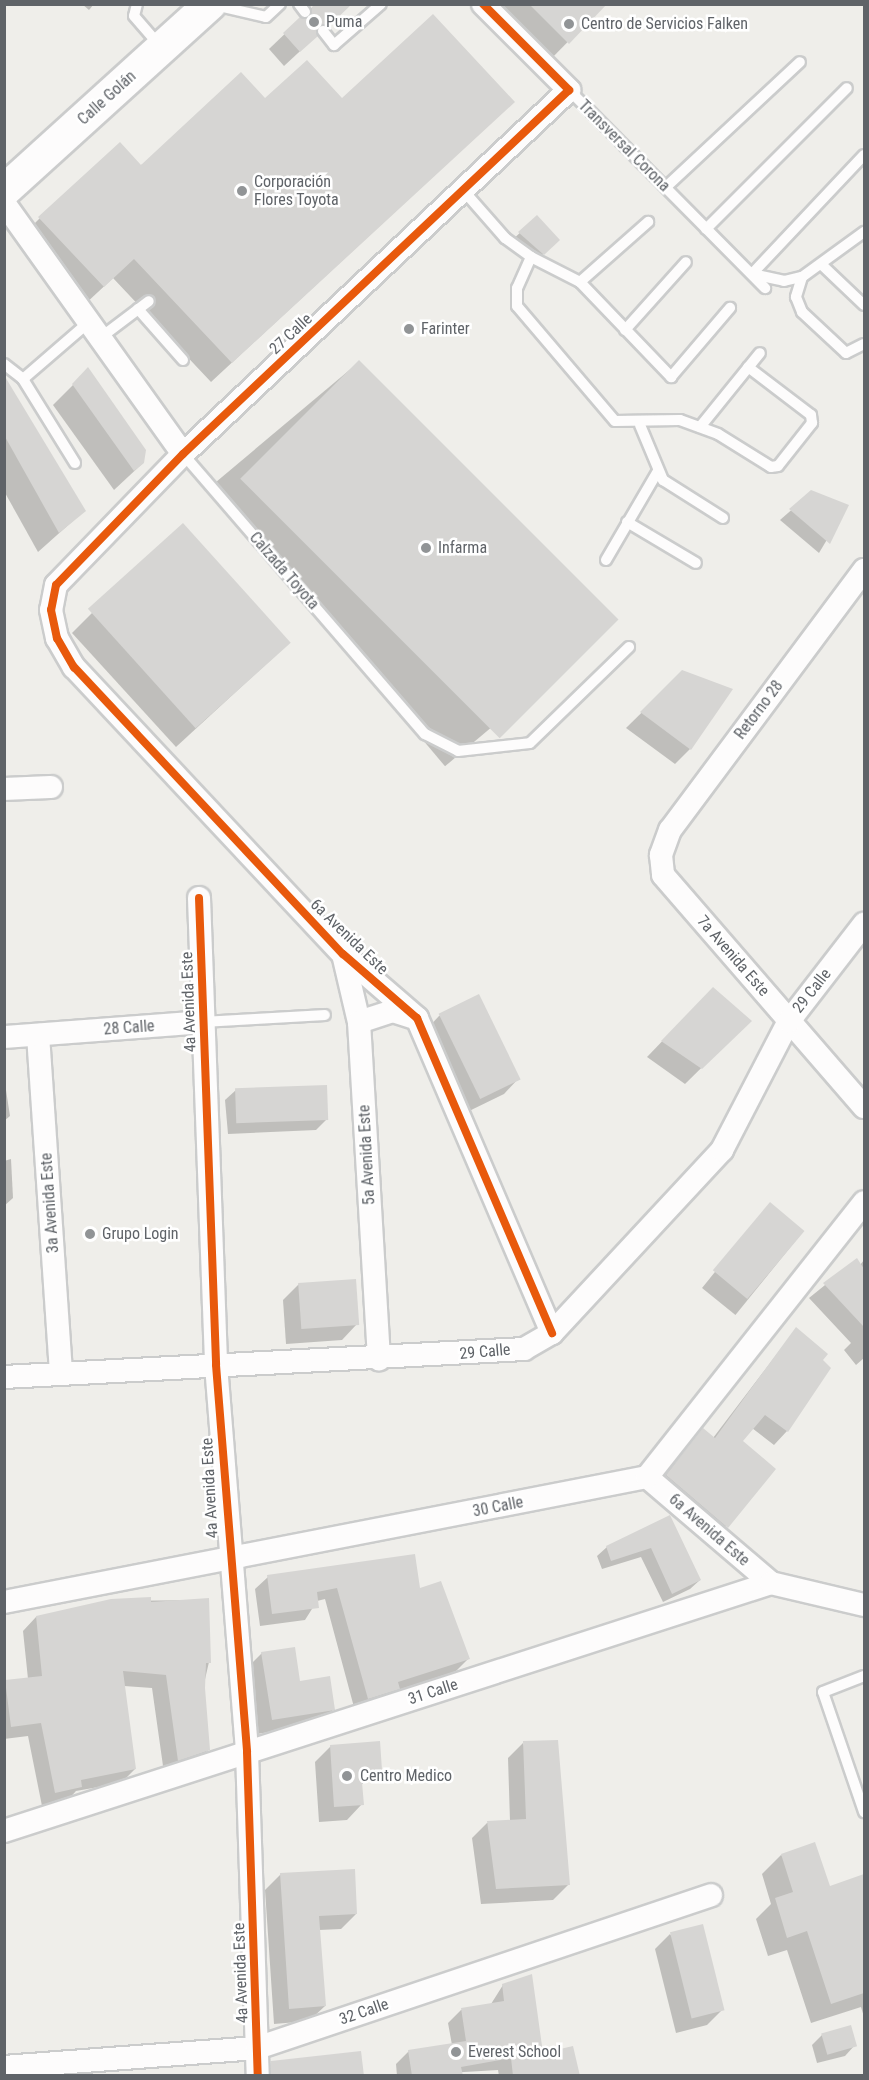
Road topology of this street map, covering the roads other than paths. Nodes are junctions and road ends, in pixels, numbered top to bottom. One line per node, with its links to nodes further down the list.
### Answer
1 (137, 4): 7 (lane)
2 (280, 4): 5 (lane)
3 (381, 4): 6 (lane)
4 (483, 4): 10 (street, Transversal Corona)
5 (210, 5): 7 (main road, Calle Golán)
6 (323, 31)
7 (162, 48): 14 (main road, Calle Golán)
8 (800, 62): 12 (lane)
9 (847, 88): 17 (lane)
10 (569, 90): 12 (lane, Transversal Corona); 13 (street, 27 Calle)
11 (864, 155): 22 (lane)
12 (666, 188): 17 (lane, Transversal Corona)
13 (463, 190): 19 (lane); 40 (street, 27 Calle)
14 (4, 191)
15 (4, 203): 30 (street, Calzada Toyota)
16 (648, 222): 24 (lane)
17 (706, 229): 22 (lane, Transversal Corona)
18 (864, 234): 21 (lane)
19 (531, 257): 24 (lane); 38 (lane)
20 (686, 261): 31 (lane)
21 (822, 265): 23 (lane); 27 (lane)
22 (752, 274): 23 (lane); 25 (lane, Transversal Corona)
23 (801, 277): 32 (lane)
24 (580, 282): 31 (lane)
25 (765, 288)
26 (149, 301): 29 (lane)
27 (864, 305)
28 (730, 308): 31 (lane)
29 (138, 309): 30 (lane); 34 (lane)
30 (94, 330): 37 (lane); 40 (street, Calzada Toyota)
31 (625, 330)
32 (864, 344)
33 (760, 353): 36 (lane)
34 (183, 360)
35 (4, 364): 37 (lane)
36 (748, 368): 39 (lane); 39 (lane)
37 (23, 379): 41 (lane)
38 (640, 425): 39 (lane); 42 (lane)
39 (700, 427)
40 (183, 454): 48 (street, 27 Calle); 49 (lane, Calzada Toyota)
41 (75, 463)
42 (658, 471): 43 (lane); 44 (lane)
43 (723, 518)
44 (627, 522): 45 (lane); 46 (lane)
45 (606, 561)
46 (696, 563)
47 (864, 570): 52 (street, Retorno 28)
48 (51, 610): 55 (street, 6a Avenida Este)
49 (629, 647)
50 (51, 787): 51 (street)
51 (4, 789)
52 (662, 855): 58 (street, 7a Avenida Este)
53 (199, 898): 59 (street, 4a Avenida Este)
54 (864, 924): 58 (street, 29 Calle)
55 (343, 954): 57 (street, 6a Avenida Este); 60 (street, 5a Avenida Este)
56 (325, 1015): 59 (lane, 28 Calle)
57 (417, 1018): 60 (street); 65 (street, 6a Avenida Este)
58 (789, 1021): 63 (street, 7a Avenida Este); 65 (street, 29 Calle)
59 (203, 1022): 61 (street, 28 Calle); 67 (street, 4a Avenida Este)
60 (359, 1022): 66 (street, 5a Avenida Este)
61 (39, 1035): 62 (street, 28 Calle); 68 (street, 3a Avenida Este)
62 (4, 1037)
63 (864, 1107)
64 (864, 1202): 70 (street)
65 (552, 1333): 66 (street, 29 Calle)
66 (379, 1359): 67 (street, 29 Calle)
67 (216, 1365): 68 (street, 29 Calle); 71 (street, 4a Avenida Este)
68 (61, 1372): 69 (street, 29 Calle)
69 (4, 1377)
70 (647, 1478): 71 (street, 30 Calle); 72 (street, 6a Avenida Este)
71 (228, 1561): 73 (street, 30 Calle); 76 (street, 4a Avenida Este)
72 (771, 1583): 74 (street); 76 (street, 31 Calle)
73 (4, 1602)
74 (864, 1605)
75 (864, 1676): 77 (lane)
76 (247, 1752): 78 (street, 31 Calle); 80 (street, 4a Avenida Este)
77 (864, 1812)
78 (4, 1831)
79 (711, 1895): 80 (street, 32 Calle)
80 (257, 2048): 81 (street, 32 Calle); 82 (street, 4a Avenida Este)
81 (4, 2067)
82 (258, 2076)

